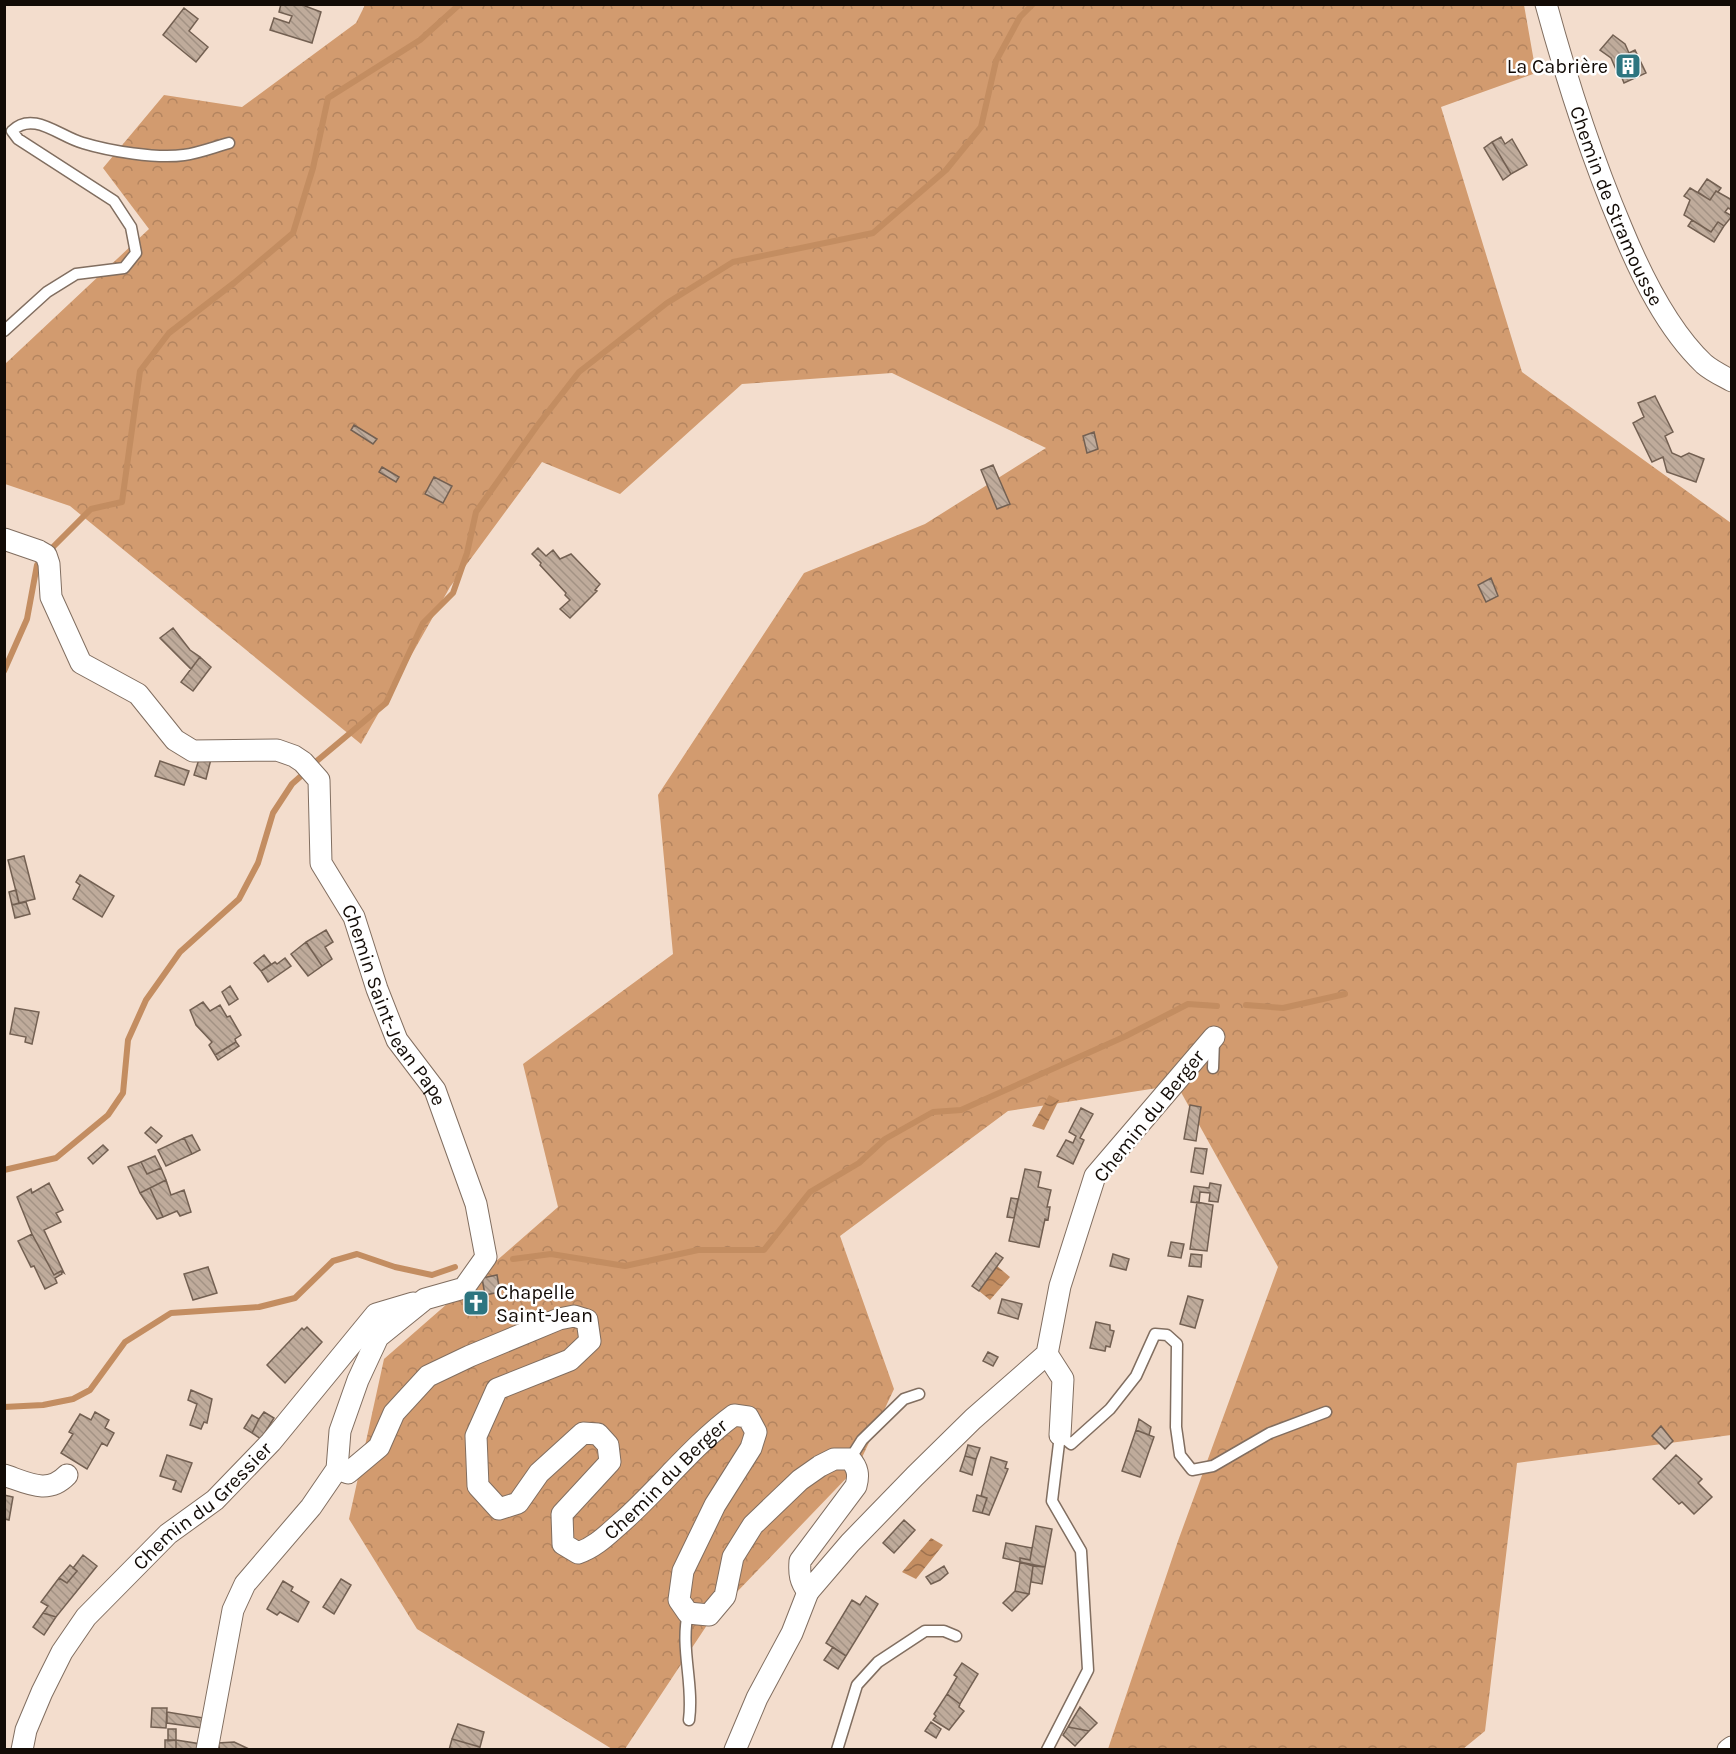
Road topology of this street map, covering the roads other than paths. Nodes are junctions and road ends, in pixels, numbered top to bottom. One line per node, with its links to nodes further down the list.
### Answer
1 (1546, 4): 4 (street, Chemin de Stramousse)
2 (229, 143): 3 (lane)
3 (4, 331)
4 (1731, 381)
5 (4, 539): 8 (street, Chemin Saint-Jean Pape)
6 (1214, 1036): 7 (lane); 9 (street, Chemin du Berger)
7 (1213, 1068)
8 (425, 1299): 14 (street, Chemin Saint-Jean Pape); 21 (street, Chemin du Gressier)
9 (1047, 1354): 12 (street); 17 (street)
10 (918, 1394): 13 (lane)
11 (1326, 1412): 12 (lane)
12 (1060, 1436): 25 (lane)
13 (850, 1459): 17 (street); 18 (street)
14 (336, 1469): 18 (street, Chemin du Berger); 22 (street, Chemin Saint-Jean Pape)
15 (4, 1475): 16 (street)
16 (67, 1475)
17 (808, 1592): 23 (street)
18 (688, 1613): 20 (lane)
19 (956, 1636): 24 (lane)
20 (689, 1720)
21 (20, 1746)
22 (207, 1749)
23 (735, 1749)
24 (837, 1749)
25 (1047, 1749)

